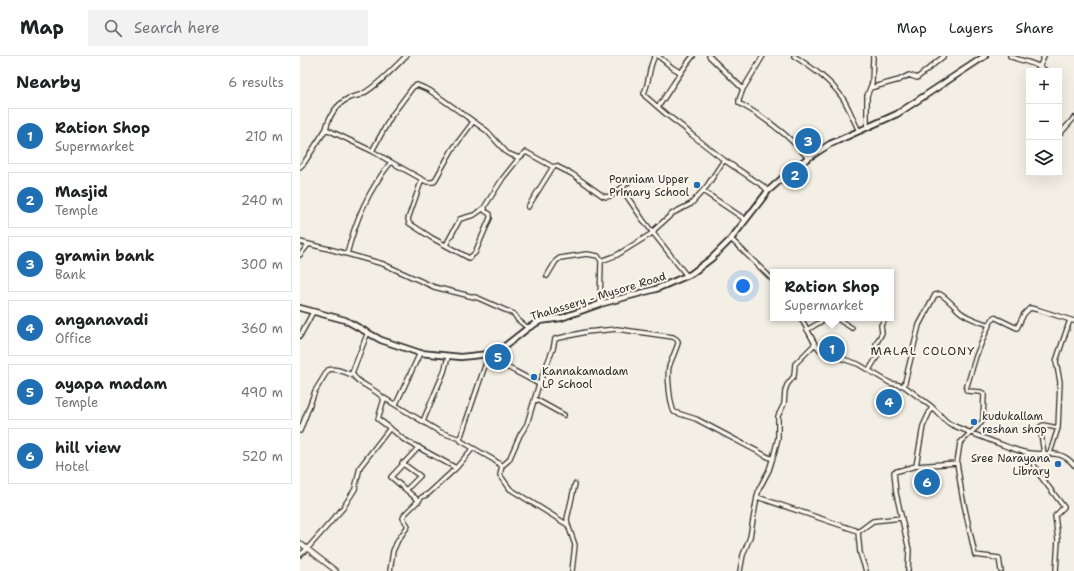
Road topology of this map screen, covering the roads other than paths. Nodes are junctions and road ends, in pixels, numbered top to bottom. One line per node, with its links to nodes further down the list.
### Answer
1 (406, 56): 22 (street)
2 (656, 56): 15 (street); 18 (street)
3 (693, 56): 15 (street)
4 (709, 56): 17 (street)
5 (763, 56): 17 (street)
6 (794, 56): 23 (street)
7 (873, 56): 16 (street)
8 (944, 56): 16 (street)
9 (986, 56): 12 (main road, Thalassery - Mysore Road)
10 (1010, 56): 13 (street)
11 (1044, 56): 13 (street)
12 (979, 58): 21 (main road, Thalassery - Mysore Road)
13 (1040, 66): 14 (street)
14 (1042, 68)
15 (680, 72): 18 (street)
16 (870, 88): 21 (street)
17 (743, 89): 27 (street)
18 (658, 107): 28 (street)
19 (1074, 118): 24 (street)
20 (473, 122): 25 (street); 26 (street); 32 (street)
21 (867, 128): 23 (main road, Thalassery - Mysore Road)
22 (326, 129): 25 (street); 30 (street)
23 (859, 131): 27 (main road, Thalassery - Mysore Road)
24 (1062, 132)
25 (372, 151): 29 (street)
26 (519, 158): 31 (street); 38 (street)
27 (808, 158): 36 (main road, Thalassery - Mysore Road)
28 (724, 160): 35 (street); 36 (street)
29 (391, 162): 32 (street); 45 (street)
30 (301, 165)
31 (553, 167): 34 (street); 37 (street)
32 (422, 179): 44 (street)
33 (632, 179): 34 (street)
34 (622, 189): 40 (street)
35 (703, 191): 39 (street); 40 (street)
36 (768, 191): 39 (main road, Thalassery - Mysore Road)
37 (528, 207)
38 (484, 208): 44 (street); 44 (street)
39 (746, 220): 41 (main road, Thalassery - Mysore Road)
40 (653, 231): 47 (street); 49 (street)
41 (731, 238): 49 (main road, Thalassery - Mysore Road); 50 (street)
42 (300, 242): 43 (street)
43 (308, 245): 45 (street); 46 (street)
44 (446, 245)
45 (347, 254): 60 (street)
46 (300, 255)
47 (601, 261): 48 (street); 51 (street)
48 (547, 276)
49 (687, 276): 51 (main road, Thalassery - Mysore Road)
50 (770, 277)
51 (600, 304): 60 (main road, Thalassery - Mysore Road)
52 (300, 308): 53 (main road, Thalassery - Mysore Road)
53 (313, 312): 63 (main road, Thalassery - Mysore Road); 64 (street)
54 (1072, 320): 59 (street); 80 (street)
55 (802, 321): 62 (street)
56 (822, 321): 62 (street)
57 (841, 321): 61 (street)
58 (884, 321): 69 (street)
59 (990, 325): 72 (street); 82 (street)
60 (528, 328): 67 (main road, Thalassery - Mysore Road)
61 (852, 328)
62 (807, 330): 65 (street)
63 (368, 332): 66 (main road, Thalassery - Mysore Road); 70 (street)
64 (300, 336)
65 (815, 344): 69 (street); 89 (street)
66 (420, 353): 68 (main road, Thalassery - Mysore Road); 75 (street)
67 (488, 356): 68 (main road, Thalassery - Mysore Road); 71 (street); 83 (street)
68 (448, 357): 78 (street)
69 (868, 370): 72 (street)
70 (353, 375): 73 (street); 81 (street)
71 (539, 384): 74 (street); 89 (street)
72 (904, 386): 76 (street)
73 (383, 397): 75 (street); 79 (street)
74 (535, 399): 77 (street); 93 (street)
75 (396, 404): 78 (street)
76 (932, 406): 82 (street); 94 (street)
77 (564, 415)
78 (423, 421): 83 (street)
79 (390, 428): 84 (street); 104 (street)
80 (1058, 428): 87 (street); 88 (street)
81 (300, 431)
82 (970, 433): 86 (street); 90 (street)
83 (460, 439): 85 (street)
84 (419, 447): 91 (street); 95 (street)
85 (473, 448): 93 (street); 95 (street)
86 (1027, 453): 88 (street); 113 (street)
87 (1050, 453): 88 (street); 92 (street)
88 (1044, 454)
89 (772, 459): 98 (street)
90 (957, 463): 94 (street); 112 (street)
91 (402, 464): 97 (street); 97 (street)
92 (1074, 465)
93 (502, 466): 101 (street)
94 (916, 466): 100 (street)
95 (456, 468): 99 (street)
96 (575, 484): 101 (street)
97 (406, 490): 99 (street)
98 (757, 498): 102 (street); 109 (street)
99 (419, 501): 107 (street)
100 (902, 518): 102 (street); 111 (street)
101 (568, 525): 108 (street)
102 (858, 532): 110 (street)
103 (300, 543): 104 (street)
104 (307, 549): 105 (street); 106 (street)
105 (300, 555)
106 (336, 571)
107 (390, 571)
108 (572, 571)
109 (740, 571)
110 (866, 571)
111 (908, 571)
112 (1001, 571)
113 (1056, 571)

